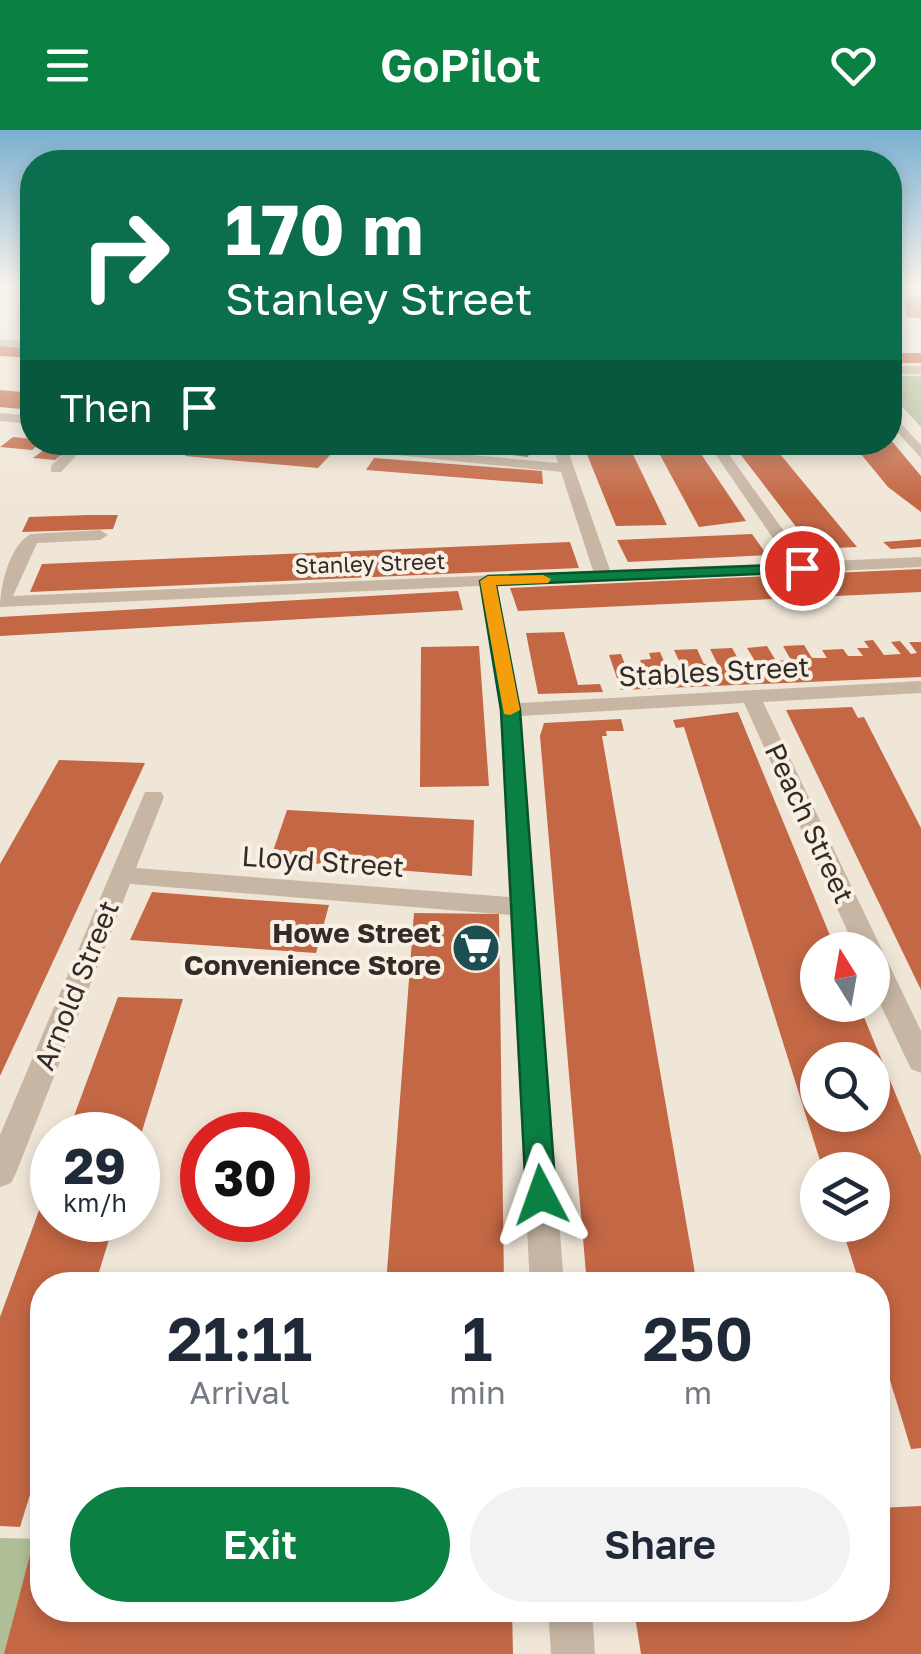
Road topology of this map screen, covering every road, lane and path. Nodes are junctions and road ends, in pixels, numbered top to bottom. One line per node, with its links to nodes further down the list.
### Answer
1 (902, 431): 2 (street)
2 (921, 454)
3 (70, 455): 8 (street)
4 (420, 455): 7 (street)
5 (562, 455): 7 (street)
6 (722, 455): 11 (street)
7 (565, 468): 12 (street)
8 (56, 469)
9 (100, 535): 14 (street)
10 (921, 562): 11 (street, Stanley Street)
11 (802, 568): 12 (street, Stanley Street)
12 (604, 578): 13 (street, Stanley Street)
13 (488, 581): 14 (street, Stanley Street); 17 (street)
14 (0, 602)
15 (921, 687): 16 (street, Stables Street)
16 (750, 697): 17 (street, Stables Street); 21 (street, Peach Street)
17 (510, 710): 20 (street)
18 (153, 798): 19 (street, Arnold Street)
19 (120, 876): 20 (street, Lloyd Street); 24 (street, Arnold Street)
20 (523, 906): 25 (street)
21 (861, 932)
22 (890, 995): 23 (street)
23 (921, 1060)
24 (0, 1173)
25 (546, 1272)
26 (571, 1622): 27 (street)
27 (573, 1654)

